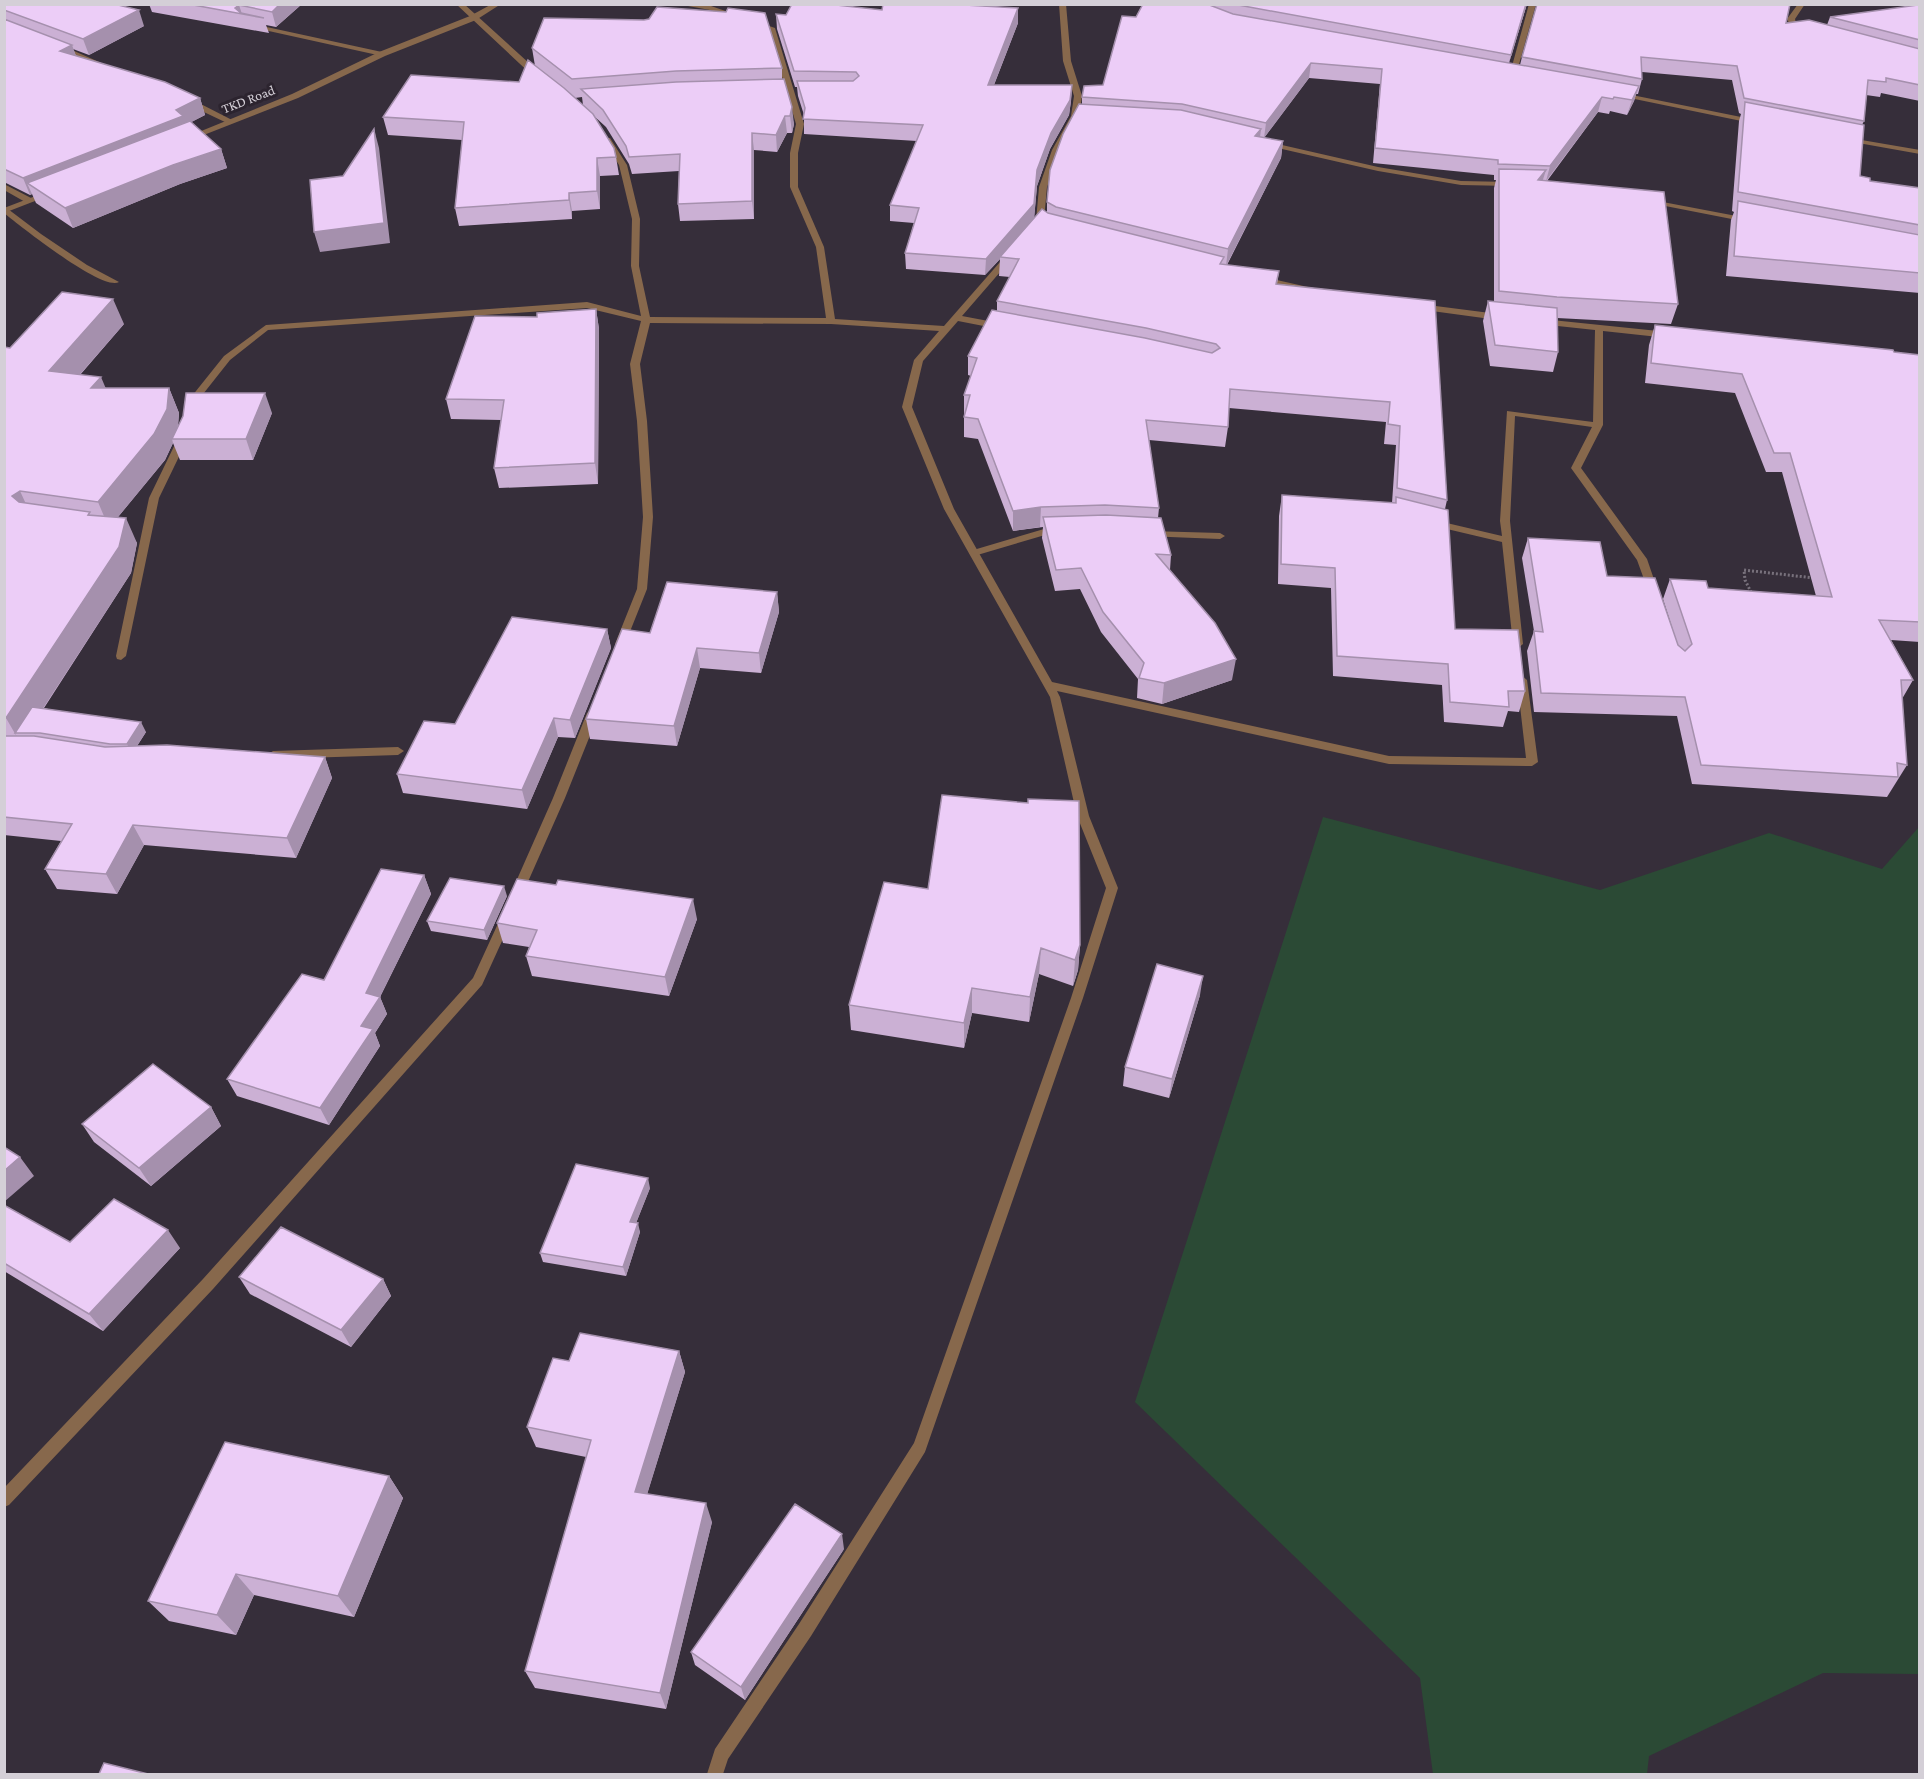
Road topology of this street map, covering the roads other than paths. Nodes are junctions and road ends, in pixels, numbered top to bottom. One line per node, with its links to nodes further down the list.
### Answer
1 (459, 4): 7 (street)
2 (498, 4): 7 (street, TKD Road)
3 (680, 4): 16 (street)
4 (1062, 4): 20 (street)
5 (1533, 4): 13 (street)
6 (1802, 4): 9 (street)
7 (473, 18): 11 (street, TKD Road); 14 (street)
8 (246, 24): 11 (street)
9 (1817, 35)
10 (53, 46): 12 (street)
11 (382, 54): 22 (street, TKD Road)
12 (109, 67)
13 (1501, 73)
14 (544, 81)
15 (778, 91): 16 (street)
16 (789, 91): 17 (street); 46 (street)
17 (800, 91)
18 (1612, 93): 23 (street)
19 (182, 98): 22 (street)
20 (1075, 116): 21 (street); 36 (street)
21 (1087, 117)
22 (230, 121): 26 (street, TKD Road)
23 (1761, 123)
24 (601, 130): 44 (street)
25 (1840, 138): 28 (street)
26 (178, 142)
27 (1262, 142): 29 (street)
28 (1920, 152)
29 (1518, 184)
30 (4, 186): 33 (street)
31 (63, 189): 33 (street)
32 (1635, 198): 35 (street)
33 (30, 201): 34 (street)
34 (5, 210): 39 (street)
35 (1762, 222)
36 (1041, 226)
37 (1017, 247): 42 (street)
38 (1252, 278): 40 (street)
39 (115, 282)
40 (1320, 292)
41 (1407, 305): 43 (street)
42 (956, 318): 47 (street); 49 (street)
43 (1508, 318)
44 (646, 320): 46 (street); 57 (street); 61 (street)
45 (1531, 320): 48 (street)
46 (831, 321): 49 (street)
47 (1015, 328)
48 (1599, 328): 50 (street); 51 (street)
49 (946, 329): 59 (street)
50 (1681, 337)
51 (1598, 425): 58 (street); 60 (street)
52 (1420, 519): 58 (street)
53 (1068, 531): 59 (street)
54 (1134, 533): 55 (street)
55 (1220, 536)
56 (134, 538): 57 (street)
57 (146, 539): 62 (street)
58 (1506, 540): 63 (street)
59 (974, 553): 63 (street)
60 (1656, 601)
61 (616, 655)
62 (121, 656)
63 (1048, 685): 68 (street)
64 (598, 699): 67 (street)
65 (398, 751): 66 (street)
66 (261, 755)
67 (4, 1500)
68 (715, 1774)

